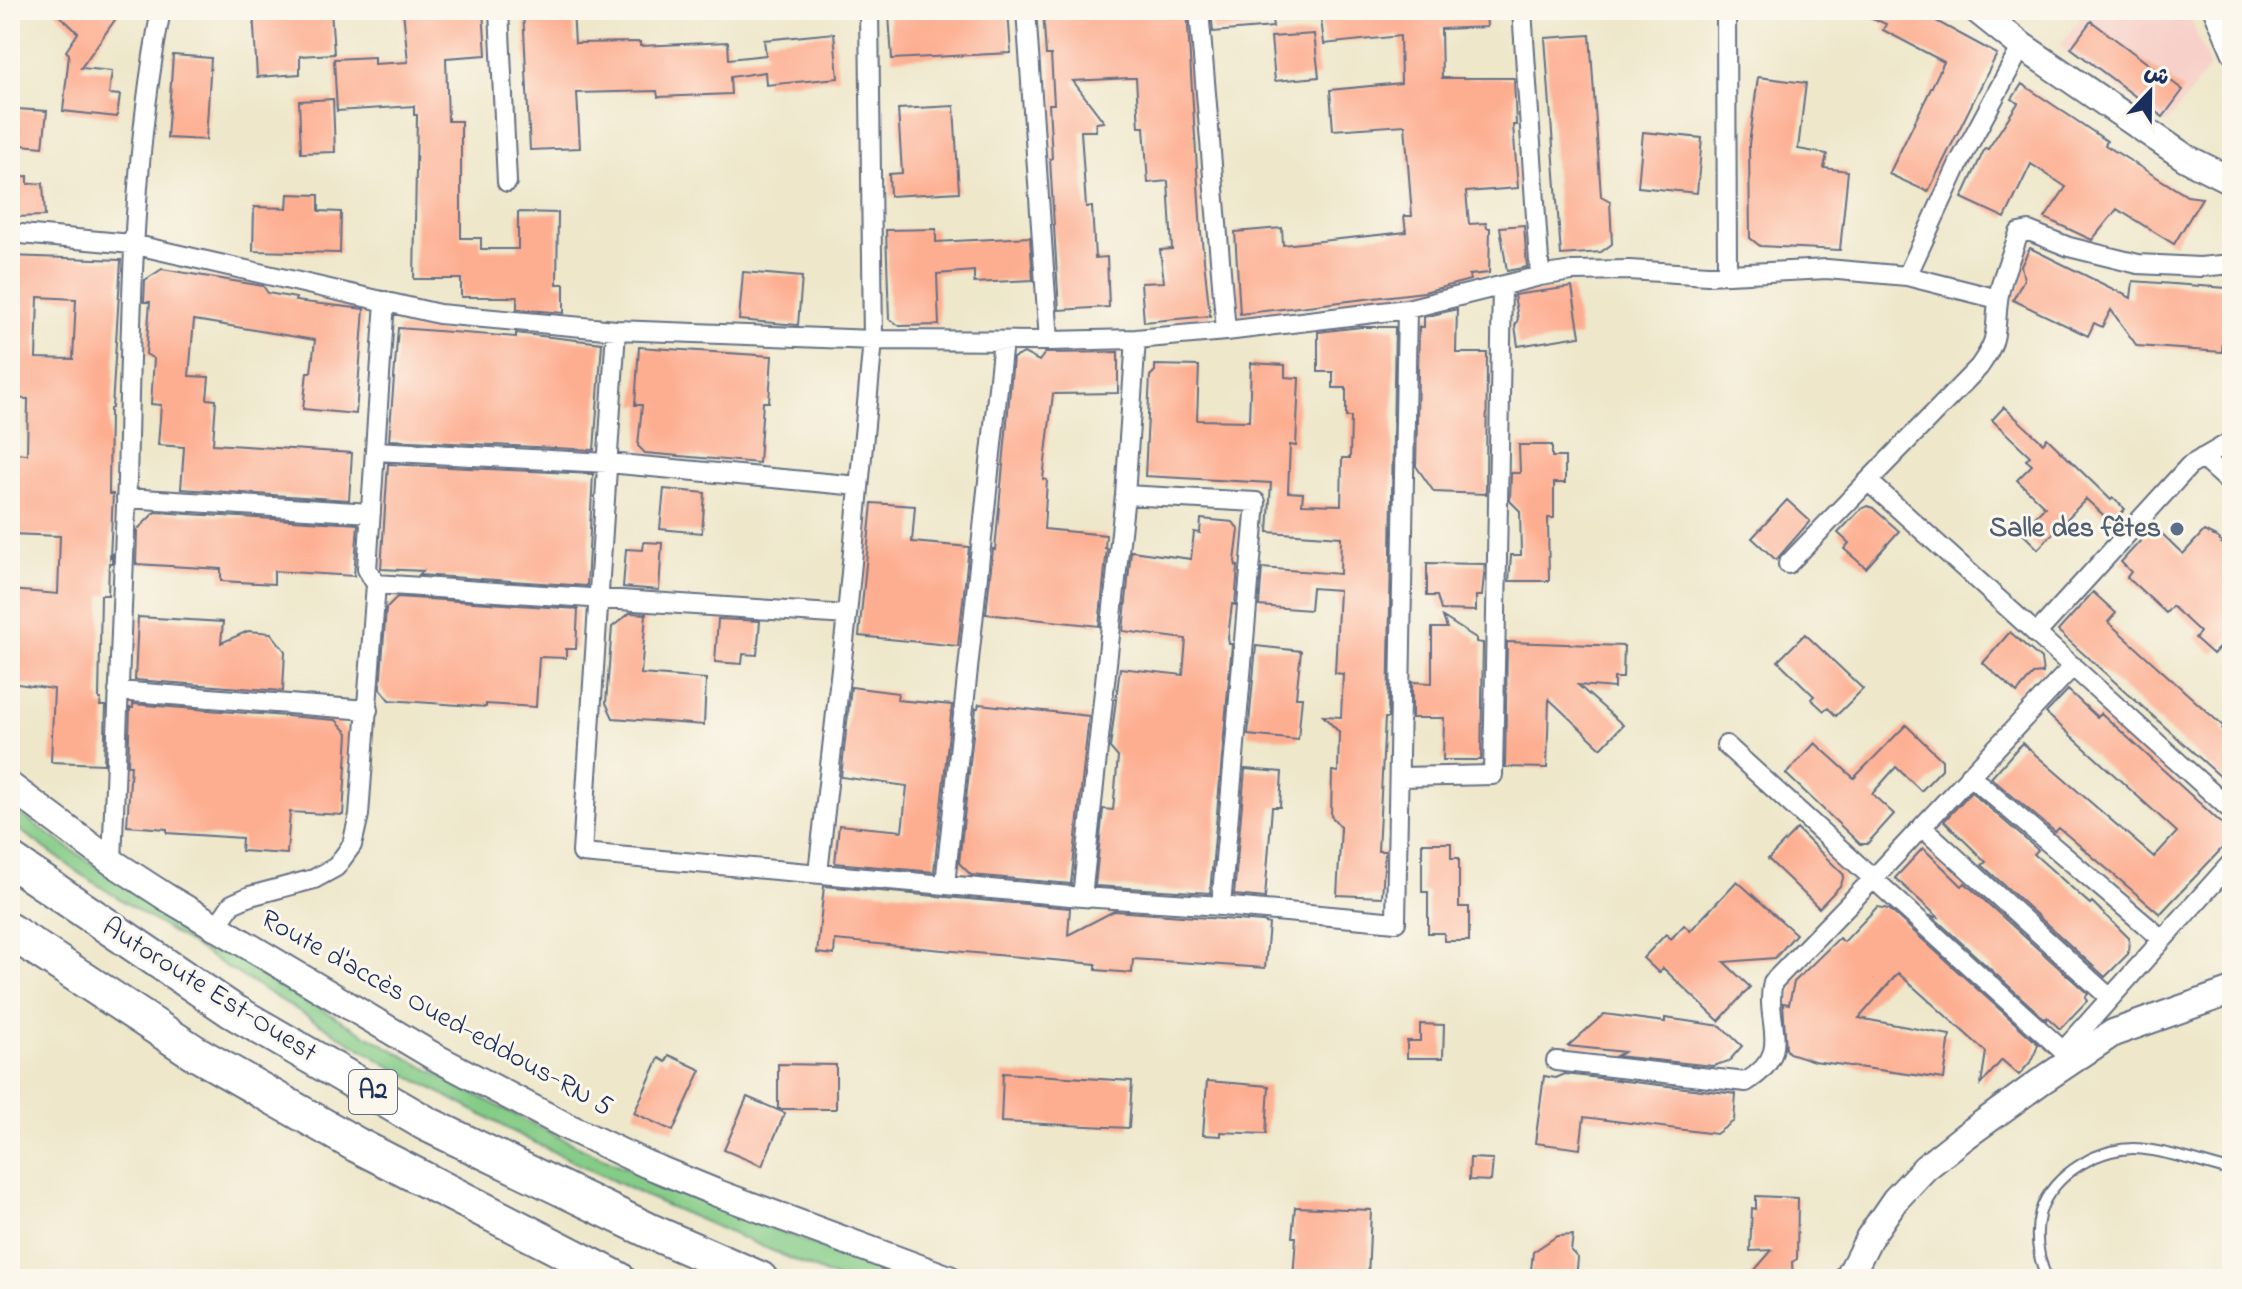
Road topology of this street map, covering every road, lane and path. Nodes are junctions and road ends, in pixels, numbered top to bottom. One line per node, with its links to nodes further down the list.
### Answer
1 (161, 10): 15 (street)
2 (499, 10): 13 (street)
3 (869, 10): 27 (street)
4 (1026, 10): 29 (street)
5 (1199, 10): 25 (street)
6 (1522, 10): 18 (street)
7 (1726, 10): 17 (street)
8 (1977, 10): 10 (main road)
9 (2213, 10): 11 (street)
10 (2022, 46): 12 (main road); 19 (street)
11 (2232, 54)
12 (2232, 181)
13 (507, 182)
14 (10, 233): 15 (street)
15 (132, 244): 22 (street); 38 (street)
16 (2232, 264): 21 (street)
17 (1727, 274): 18 (street); 19 (street)
18 (1540, 276): 20 (street)
19 (1907, 276): 21 (street)
20 (1502, 287): 23 (street); 50 (street)
21 (1998, 299): 34 (street)
22 (385, 301): 24 (street); 31 (street)
23 (1407, 309): 25 (street); 50 (street)
24 (616, 330): 27 (street); 33 (street)
25 (1226, 331): 26 (street)
26 (1136, 339): 29 (street); 37 (street)
27 (873, 340): 28 (street); 36 (street)
28 (1003, 341): 29 (street); 59 (street)
29 (1049, 341)
30 (2232, 441): 32 (street)
31 (375, 451): 33 (street); 39 (street)
32 (2202, 458): 35 (street); 44 (street)
33 (608, 463): 36 (street); 42 (street)
34 (1868, 481): 40 (street); 44 (street)
35 (2232, 485)
36 (859, 486): 43 (street)
37 (1125, 495): 60 (street); 61 (street)
38 (126, 498): 39 (street); 46 (street)
39 (371, 513): 41 (street)
40 (1788, 564)
41 (376, 584): 42 (street); 47 (street)
42 (600, 601): 43 (street); 57 (street)
43 (847, 615): 57 (street)
44 (2036, 634): 45 (street)
45 (2073, 666): 49 (street); 52 (street)
46 (118, 691): 47 (street); 55 (street)
47 (368, 710): 62 (street)
48 (1726, 745): 58 (street)
49 (1969, 775): 53 (street); 64 (street)
50 (1400, 777): 61 (street)
51 (10, 786): 55 (main road, Route d'accès Oued-eddous-RN 5)
52 (2232, 811)
53 (1922, 827): 58 (street); 66 (street)
54 (10, 860): 71 (highway, Autoroute Est-Ouest / A2)
55 (112, 862): 62 (main road, Route d'accès Oued-eddous-RN 5)
56 (2232, 862): 64 (street)
57 (818, 873): 59 (street)
58 (1873, 879): 67 (street); 68 (street)
59 (945, 884): 60 (street)
60 (1082, 897): 61 (street)
61 (1221, 906)
62 (216, 927): 72 (main road, Route d'accès Oued-eddous-RN 5)
63 (10, 931): 70 (highway, Autoroute Est-Ouest / A2)
64 (2162, 939): 66 (street)
65 (2232, 991): 67 (main road)
66 (2110, 998): 67 (street)
67 (2067, 1056): 73 (main road)
68 (1556, 1061)
69 (2232, 1171): 74 (lane)
70 (618, 1279)
71 (760, 1279)
72 (949, 1279)
73 (1848, 1279)
74 (2047, 1279)

